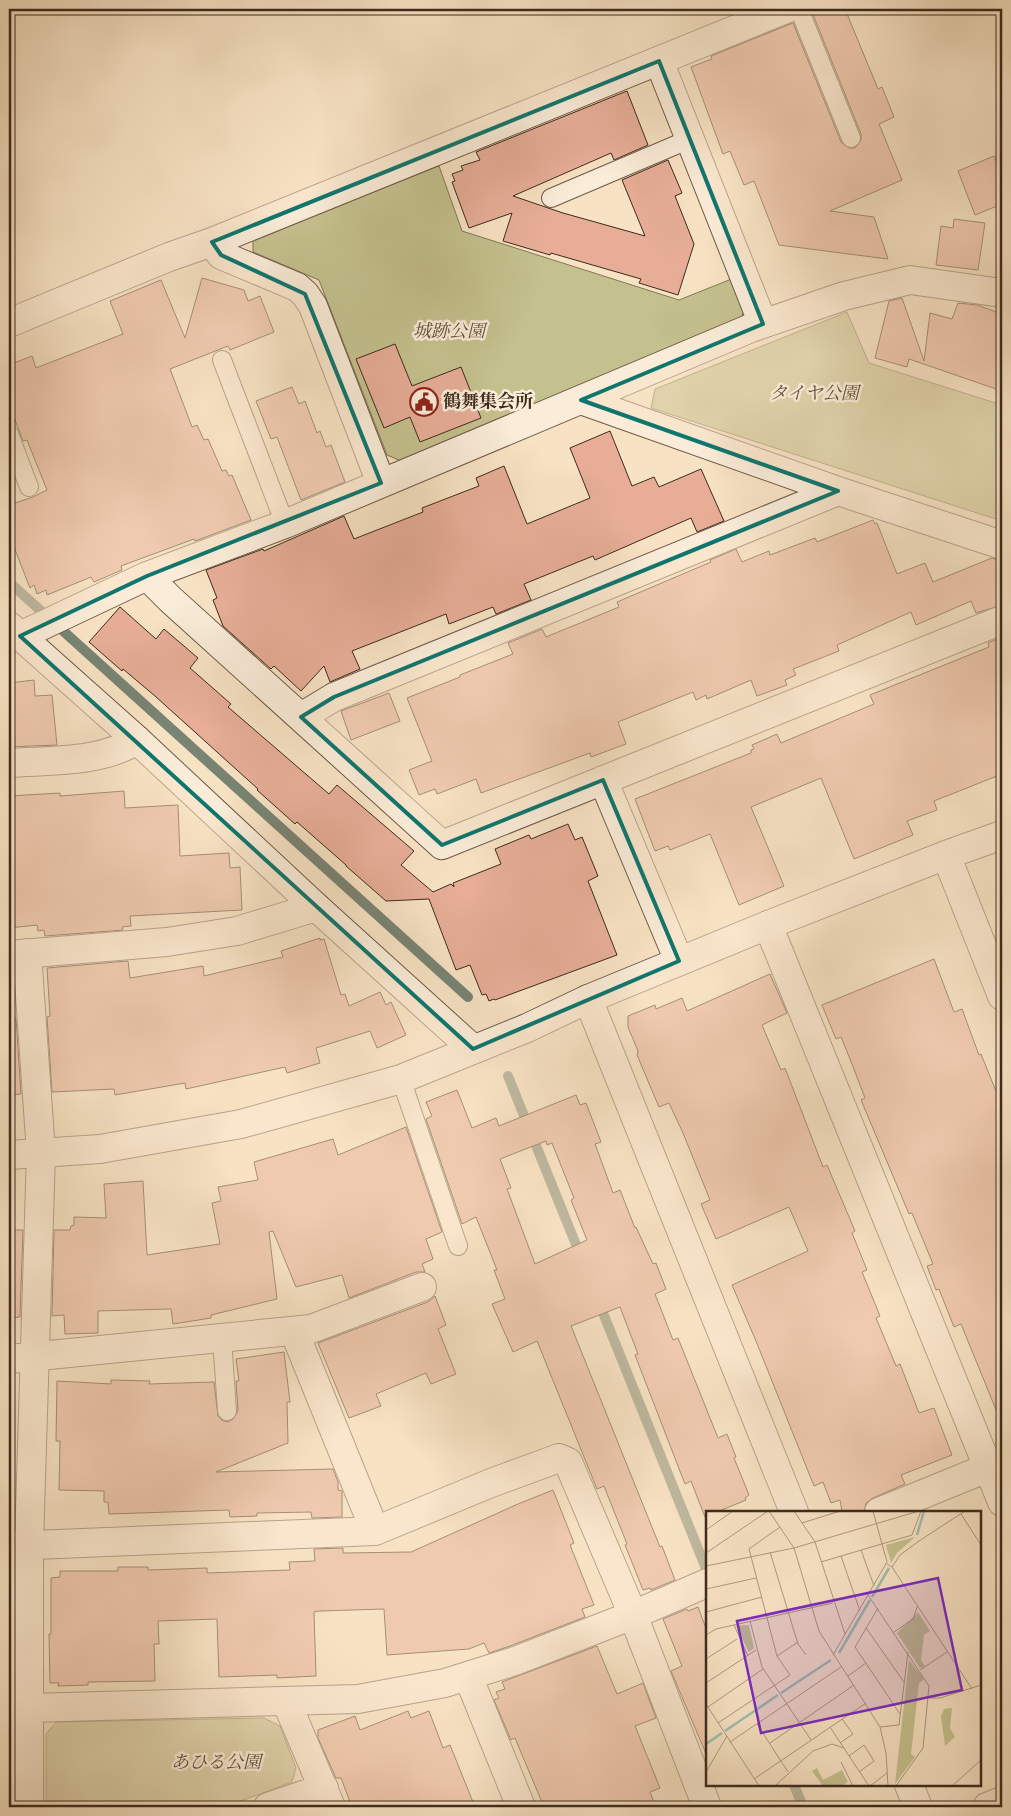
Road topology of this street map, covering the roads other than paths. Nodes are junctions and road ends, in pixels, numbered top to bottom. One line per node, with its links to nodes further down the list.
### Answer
1 (786, 9): 3 (street)
2 (799, 9): 4 (lane)
3 (659, 61): 5 (street); 7 (street)
4 (850, 138)
5 (690, 139): 6 (lane); 10 (street)
6 (551, 198)
7 (212, 242): 9 (street); 14 (street)
8 (1002, 293): 10 (street)
9 (9, 323)
10 (763, 324): 12 (street)
11 (222, 360): 17 (lane)
12 (582, 400): 14 (street); 16 (street)
13 (9, 434): 15 (lane)
14 (381, 483): 17 (street)
15 (29, 487)
16 (838, 491): 18 (street); 22 (street)
17 (285, 524): 19 (street)
18 (1002, 545)
19 (147, 576): 21 (street); 22 (street)
20 (1002, 620): 25 (street)
21 (14, 631): 23 (street)
22 (301, 717): 25 (street)
23 (137, 740): 24 (street); 28 (street)
24 (9, 763)
25 (603, 780): 31 (street)
26 (1002, 836): 27 (street)
27 (946, 855): 29 (street); 32 (street)
28 (316, 907): 30 (street); 34 (street)
29 (768, 924): 31 (street); 44 (street)
30 (18, 954): 36 (street)
31 (679, 961): 33 (street)
32 (1002, 996)
33 (588, 998): 34 (street); 46 (street)
34 (473, 1049): 35 (street)
35 (401, 1078): 36 (street); 38 (lane)
36 (41, 1153): 37 (street); 42 (street)
37 (9, 1155)
38 (458, 1246)
39 (422, 1287): 40 (street)
40 (294, 1331): 41 (street); 48 (street)
41 (222, 1338): 42 (street); 43 (lane)
42 (21, 1358): 49 (street)
43 (227, 1411)
44 (995, 1465): 45 (street); 47 (street)
45 (1002, 1502)
46 (794, 1511)
47 (881, 1511)
48 (375, 1531): 49 (street); 51 (street)
49 (19, 1545): 54 (street)
50 (706, 1584): 51 (street)
51 (633, 1615): 52 (street); 61 (street)
52 (468, 1676): 53 (street); 60 (street)
53 (286, 1701): 54 (street); 56 (street)
54 (29, 1708): 58 (street)
55 (909, 1786): 62 (street)
56 (327, 1798): 59 (street)
57 (1002, 1801): 63 (street)
58 (29, 1807)
59 (268, 1807)
60 (521, 1807)
61 (706, 1807)
62 (918, 1807)
63 (987, 1807)

